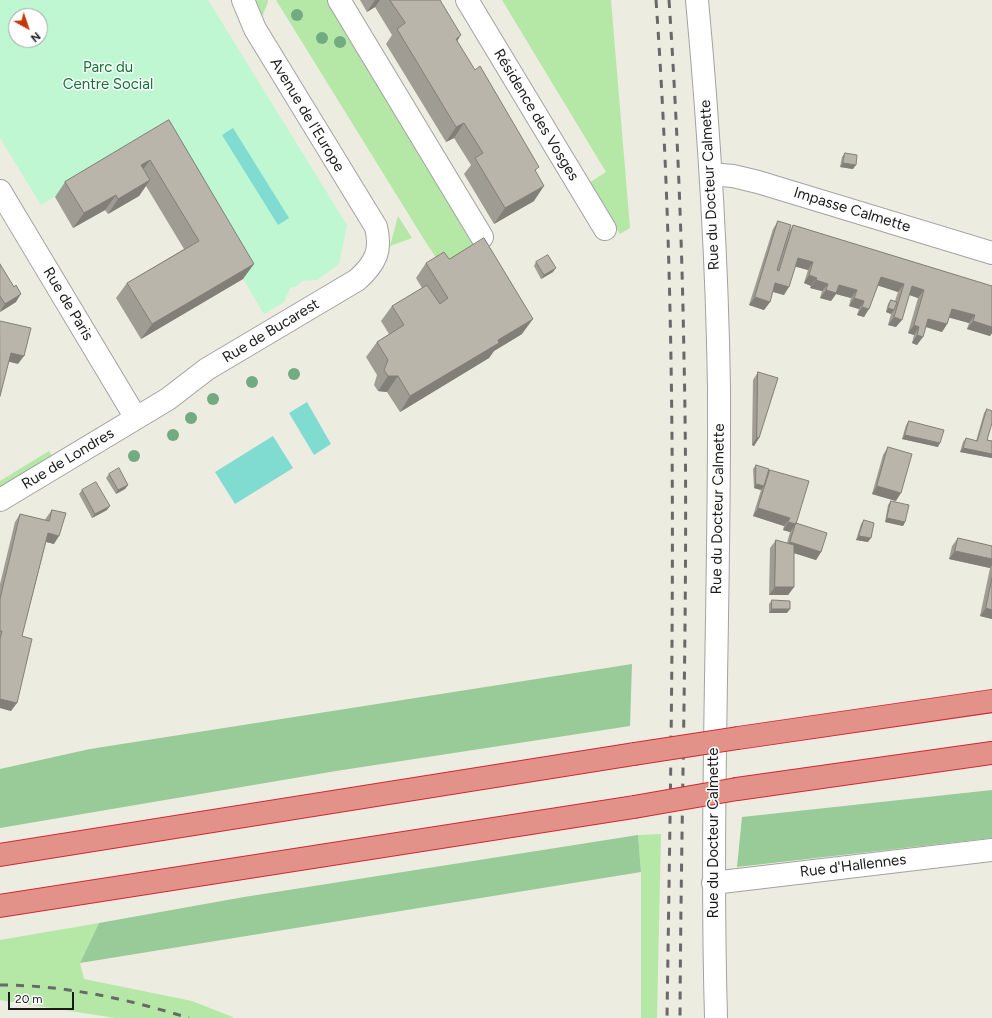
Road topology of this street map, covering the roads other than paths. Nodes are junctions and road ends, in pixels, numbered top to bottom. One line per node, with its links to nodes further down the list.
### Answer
1 (243, 0): 7 (street, Avenue de l'Europe)
2 (339, 0): 9 (street)
3 (467, 0): 8 (street, Résidence des Vosges)
4 (697, 0): 5 (street, Rue du Docteur Calmette)
5 (710, 174): 10 (street, Impasse Calmette); 17 (street, Rue du Docteur Calmette)
6 (0, 191): 11 (street, Rue de Paris)
7 (376, 227): 11 (street, Rue de Bucarest)
8 (605, 229)
9 (482, 237)
10 (992, 253)
11 (136, 418): 12 (street, Rue de Londres)
12 (0, 500)
13 (992, 701): 16 (highway, bridge)
14 (992, 753): 18 (highway, bridge)
15 (992, 850): 17 (street, Rue d'Hallennes)
16 (0, 855)
17 (713, 883): 19 (street, Rue du Docteur Calmette)
18 (0, 906)
19 (716, 1018)

